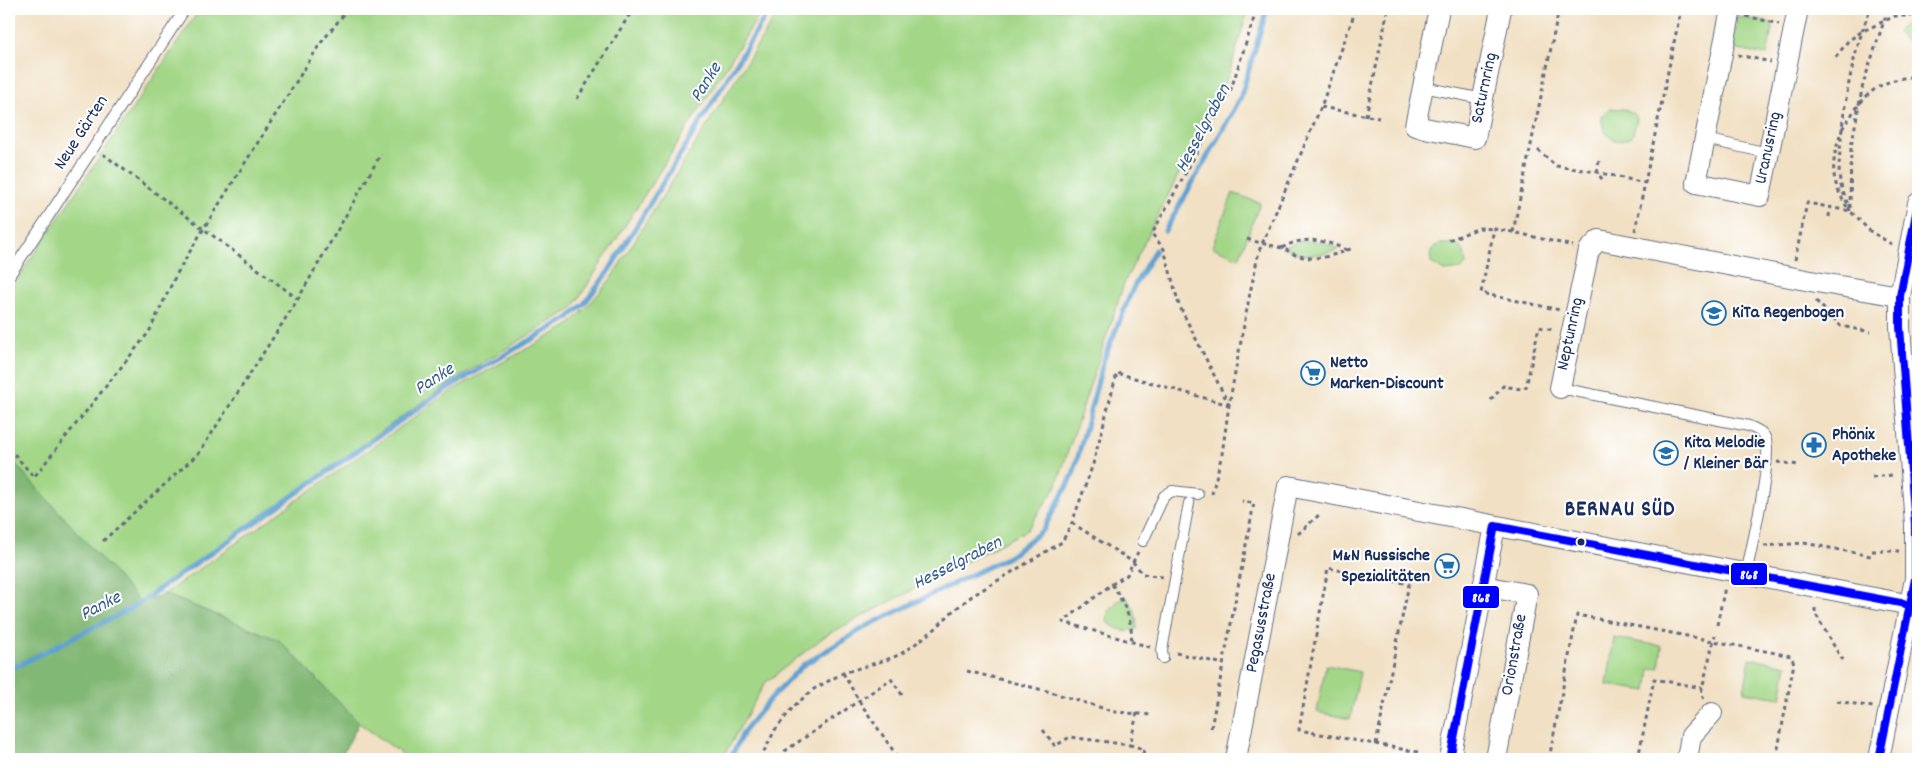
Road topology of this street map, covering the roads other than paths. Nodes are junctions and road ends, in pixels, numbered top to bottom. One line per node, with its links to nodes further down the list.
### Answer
1 (184, 9): 11 (lane, Neue Gärten)
2 (1439, 9): 6 (street, Saturnring)
3 (1501, 9): 7 (street, Saturnring)
4 (1731, 10): 8 (street, Uranusring)
5 (1796, 18): 9 (street, Uranusring)
6 (1423, 87): 7 (lane); 7 (street, Saturnring)
7 (1483, 99)
8 (1704, 140): 9 (lane); 9 (street, Uranusring)
9 (1768, 153)
10 (1918, 203): 12 (street)
11 (9, 276)
12 (1900, 296): 13 (street, Neptunring); 20 (street)
13 (1560, 388): 18 (lane, Neptunring)
14 (1198, 494): 17 (lane)
15 (1189, 503): 21 (lane)
16 (1495, 526): 18 (street); 19 (street); 23 (street, Pegasusstraße)
17 (1143, 541)
18 (1737, 572): 20 (street)
19 (1483, 586): 24 (street); 25 (street, Orionstraße)
20 (1911, 605): 27 (street)
21 (1163, 654)
22 (1712, 713): 26 (street)
23 (1236, 759)
24 (1450, 759)
25 (1496, 759)
26 (1687, 759)
27 (1879, 759)

